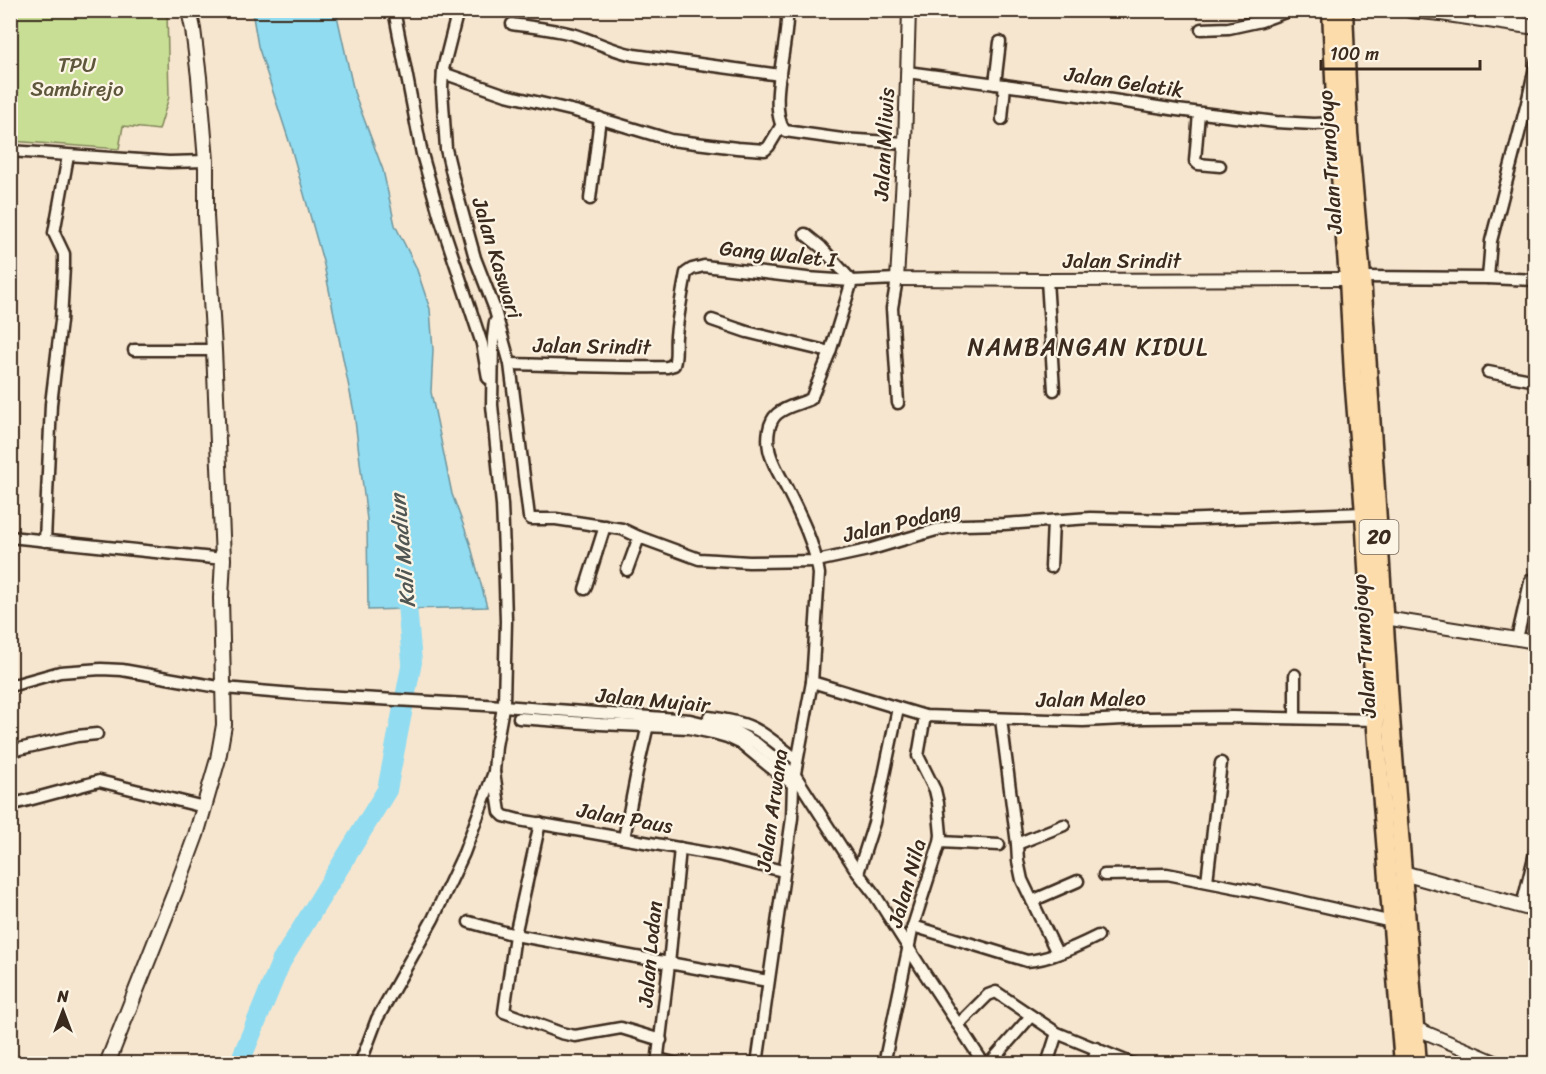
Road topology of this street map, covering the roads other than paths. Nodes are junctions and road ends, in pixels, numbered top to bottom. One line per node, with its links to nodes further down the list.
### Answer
1 (189, 10): 30 (main road)
2 (394, 10): 51 (street)
3 (458, 10): 18 (street, Jalan Kaswari)
4 (788, 10): 19 (street)
5 (909, 10): 17 (street, Jalan Mliwis)
6 (1291, 10): 11 (street)
7 (1331, 10): 25 (highway, Jalan Trunojoyo / 20)
8 (1344, 10): 34 (highway, Jalan Trunojoyo / 20)
9 (1410, 10): 10 (main road)
10 (1477, 14): 13 (main road)
11 (1260, 16): 14 (street)
12 (512, 24): 19 (street)
13 (1536, 27)
14 (1200, 29)
15 (1000, 42): 20 (street)
16 (1536, 63): 21 (street)
17 (908, 72): 20 (street, Jalan Gelatik); 27 (street, Jalan Mliwis)
18 (443, 73): 23 (street); 40 (street, Jalan Kaswari)
19 (780, 75): 26 (street)
20 (1000, 84): 22 (street, Jalan Gelatik); 24 (street)
21 (1531, 104): 35 (street)
22 (1199, 113): 25 (street, Jalan Gelatik); 31 (street)
23 (600, 117): 26 (street); 32 (street)
24 (1002, 118)
25 (1336, 123): 34 (highway, Jalan Trunojoyo / 20)
26 (781, 126): 27 (street)
27 (905, 143): 36 (street, Jalan Mliwis)
28 (10, 151): 29 (street)
29 (69, 156): 30 (street); 58 (street)
30 (206, 161): 43 (main road)
31 (1220, 166)
32 (590, 200)
33 (805, 234): 39 (street)
34 (1355, 278): 35 (street); 37 (street, Jalan Srindit); 52 (highway, Jalan Trunojoyo / 20); 65 (highway, Jalan Trunojoyo / 20)
35 (1488, 278): 38 (street)
36 (897, 279): 37 (street, Jalan Srindit); 39 (street, Gang Walet I); 50 (street)
37 (1047, 280): 49 (street)
38 (1536, 280)
39 (852, 281): 44 (street); 46 (street, Gang Walet I)
40 (496, 316): 45 (street, Jalan Kaswari); 51 (street)
41 (712, 320): 44 (street)
42 (134, 350): 43 (street)
43 (214, 350): 59 (main road)
44 (830, 352): 60 (street, Jalan Arwana)
45 (510, 364): 46 (street, Jalan Srindit); 53 (street, Jalan Kaswari)
46 (674, 365)
47 (1488, 372): 48 (street)
48 (1536, 381)
49 (1054, 390)
50 (898, 403)
51 (492, 405): 73 (street)
52 (1364, 513): 54 (street, Jalan Podang); 79 (highway, Jalan Trunojoyo / 20)
53 (529, 517): 55 (street, Jalan Podang)
54 (1053, 520): 60 (street, Jalan Podang); 61 (street)
55 (605, 526): 57 (street, Jalan Podang); 64 (street)
56 (10, 537): 58 (street)
57 (639, 537): 60 (street, Jalan Podang); 62 (street)
58 (45, 541): 59 (street)
59 (223, 559): 71 (main road)
60 (817, 561): 69 (street, Jalan Arwana)
61 (1051, 567)
62 (627, 570)
63 (1536, 579): 66 (street)
64 (585, 589)
65 (1385, 618): 66 (street); 99 (highway, Jalan Trunojoyo / 20)
66 (1517, 639): 67 (street)
67 (1536, 642)
68 (1295, 675): 77 (street)
69 (812, 682): 74 (street, Jalan Maleo); 83 (street, Jalan Arwana)
70 (10, 686): 71 (street, Jalan Mujair)
71 (224, 688): 73 (street, Jalan Mujair); 88 (main road)
72 (521, 703): 83 (street)
73 (502, 706): 85 (street); 86 (street, Jalan Mujair)
74 (898, 708): 75 (street, Jalan Maleo); 98 (street)
75 (925, 716): 78 (street, Jalan Maleo); 92 (street, Jalan Nila)
76 (519, 718): 80 (street)
77 (1295, 718): 78 (street, Jalan Maleo); 79 (street, Jalan Maleo)
78 (1000, 719): 94 (street)
79 (1377, 720): 107 (highway, Jalan Trunojoyo / 20)
80 (648, 725): 86 (street); 91 (street)
81 (97, 734): 82 (street)
82 (10, 751)
83 (797, 760): 86 (street, Jalan Arwana)
84 (1221, 764): 102 (street)
85 (494, 772): 89 (street, Jalan Paus); 124 (street)
86 (794, 780): 97 (street, Jalan Arwana); 98 (street, Jalan Mujair)
87 (10, 805): 88 (street)
88 (204, 807): 123 (main road)
89 (540, 823): 91 (street, Jalan Paus); 109 (street)
90 (1064, 825): 94 (street)
91 (624, 838): 95 (street, Jalan Paus)
92 (940, 842): 93 (street); 108 (street, Jalan Nila)
93 (999, 844)
94 (1017, 844): 103 (street)
95 (680, 848): 97 (street, Jalan Paus); 114 (street, Jalan Lodan)
96 (1536, 849): 104 (street)
97 (783, 871): 115 (street, Jalan Arwana)
98 (858, 873): 112 (street, Jalan Mujair)
99 (1403, 873): 104 (main road); 111 (highway, Jalan Trunojoyo / 20)
100 (1104, 875): 102 (street)
101 (1078, 881): 103 (street)
102 (1207, 881): 107 (street)
103 (1032, 902): 113 (street)
104 (1522, 906): 105 (main road)
105 (1536, 909)
106 (469, 922): 109 (street)
107 (1392, 922): 111 (highway, Jalan Trunojoyo / 20)
108 (913, 926): 112 (street, Jalan Nila); 113 (street)
109 (515, 935): 114 (street); 120 (street)
110 (1098, 936): 113 (street)
111 (1401, 947): 118 (highway, Jalan Trunojoyo / 20); 133 (highway, Jalan Trunojoyo / 20)
112 (909, 949): 117 (street, Jalan Mujair); 127 (street, Jalan Nila)
113 (1057, 953)
114 (669, 964): 115 (street); 120 (street, Jalan Lodan)
115 (768, 981): 126 (street, Jalan Arwana)
116 (1031, 1016): 117 (street); 119 (street); 129 (street)
117 (958, 1024): 128 (street, Jalan Mujair)
118 (1415, 1028): 134 (highway, Jalan Trunojoyo / 20); 135 (street)
119 (1057, 1033): 121 (street); 130 (street)
120 (661, 1040): 122 (street, Jalan Lodan)
121 (1097, 1048): 131 (street); 132 (street)
122 (658, 1061): 125 (street)
123 (107, 1064)
124 (360, 1064)
125 (678, 1064)
126 (757, 1064)
127 (884, 1064)
128 (984, 1064)
129 (989, 1064)
130 (1047, 1064)
131 (1092, 1064)
132 (1133, 1064)
133 (1403, 1064)
134 (1418, 1064)
135 (1500, 1064)

